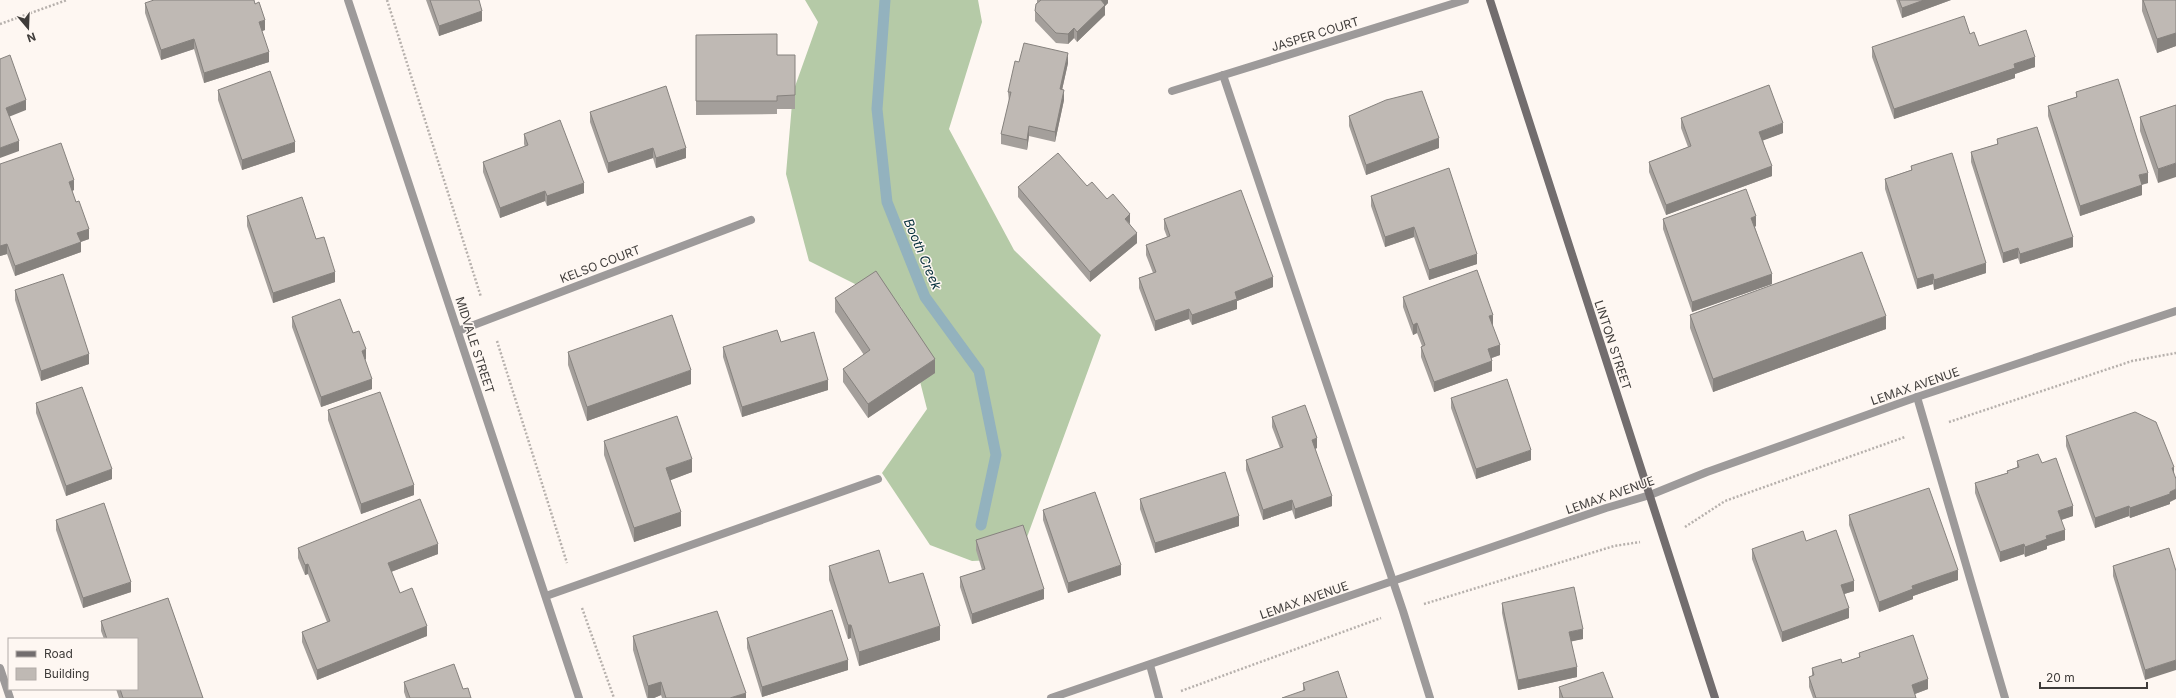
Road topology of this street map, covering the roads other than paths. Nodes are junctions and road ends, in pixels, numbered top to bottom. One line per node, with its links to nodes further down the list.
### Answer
1 (348, 0): 8 (street, MIDVALE STREET)
2 (1465, 0): 4 (street, JASPER COURT)
3 (1490, 0): 11 (street, LINTON STREET)
4 (1223, 75): 5 (street, JASPER COURT); 12 (street)
5 (1172, 91)
6 (751, 220): 8 (street, KELSO COURT)
7 (2176, 311): 9 (street, LEMAX AVENUE)
8 (458, 331): 13 (street, MIDVALE STREET)
9 (1917, 397): 11 (street, LEMAX AVENUE); 22 (street)
10 (878, 479): 13 (street)
11 (1650, 495): 12 (street, LEMAX AVENUE); 21 (street, LINTON STREET)
12 (1393, 582): 14 (street, LEMAX AVENUE); 20 (street)
13 (546, 596): 17 (street, MIDVALE STREET)
14 (1150, 665): 18 (street, LEMAX AVENUE); 19 (street)
15 (0, 668): 16 (street)
16 (10, 698)
17 (579, 698)
18 (1051, 698)
19 (1159, 698)
20 (1430, 698)
21 (1714, 698)
22 (2005, 698)

